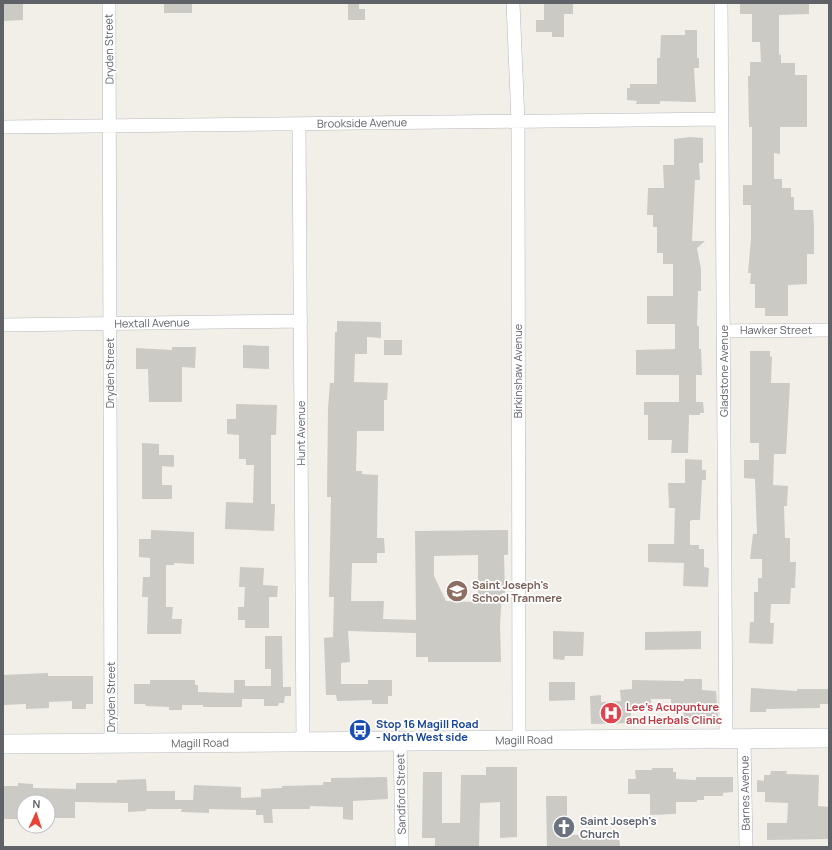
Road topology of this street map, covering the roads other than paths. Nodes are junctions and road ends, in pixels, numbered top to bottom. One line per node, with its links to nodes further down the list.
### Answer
1 (109, 3): 7 (street, Dryden Street)
2 (513, 3): 5 (street, Birkinshaw Avenue)
3 (721, 3): 4 (street, Gladstone Avenue)
4 (722, 119): 5 (street, Brookside Avenue); 13 (street, Gladstone Avenue)
5 (518, 121): 6 (street, Brookside Avenue); 16 (street, Birkinshaw Avenue)
6 (299, 124): 7 (street, Brookside Avenue); 9 (street, Hunt Avenue)
7 (110, 126): 8 (street, Brookside Avenue); 10 (street, Dryden Street)
8 (3, 127)
9 (301, 321): 10 (street, Hextall Avenue); 18 (street, Hunt Avenue)
10 (110, 323): 11 (street, Hextall Avenue); 20 (street, Dryden Street)
11 (3, 325)
12 (829, 330): 13 (street, Hawker Street)
13 (723, 331): 14 (street, Gladstone Avenue)
14 (735, 738): 15 (main road, Magill Road); 16 (main road, Magill Road); 22 (street, Barnes Avenue)
15 (829, 738)
16 (520, 740): 17 (main road, Magill Road)
17 (400, 741): 18 (main road, Magill Road); 21 (street, Sandford Street)
18 (302, 742): 20 (main road, Magill Road)
19 (3, 744): 20 (main road, Magill Road)
20 (111, 744)
21 (402, 847)
22 (746, 847)

